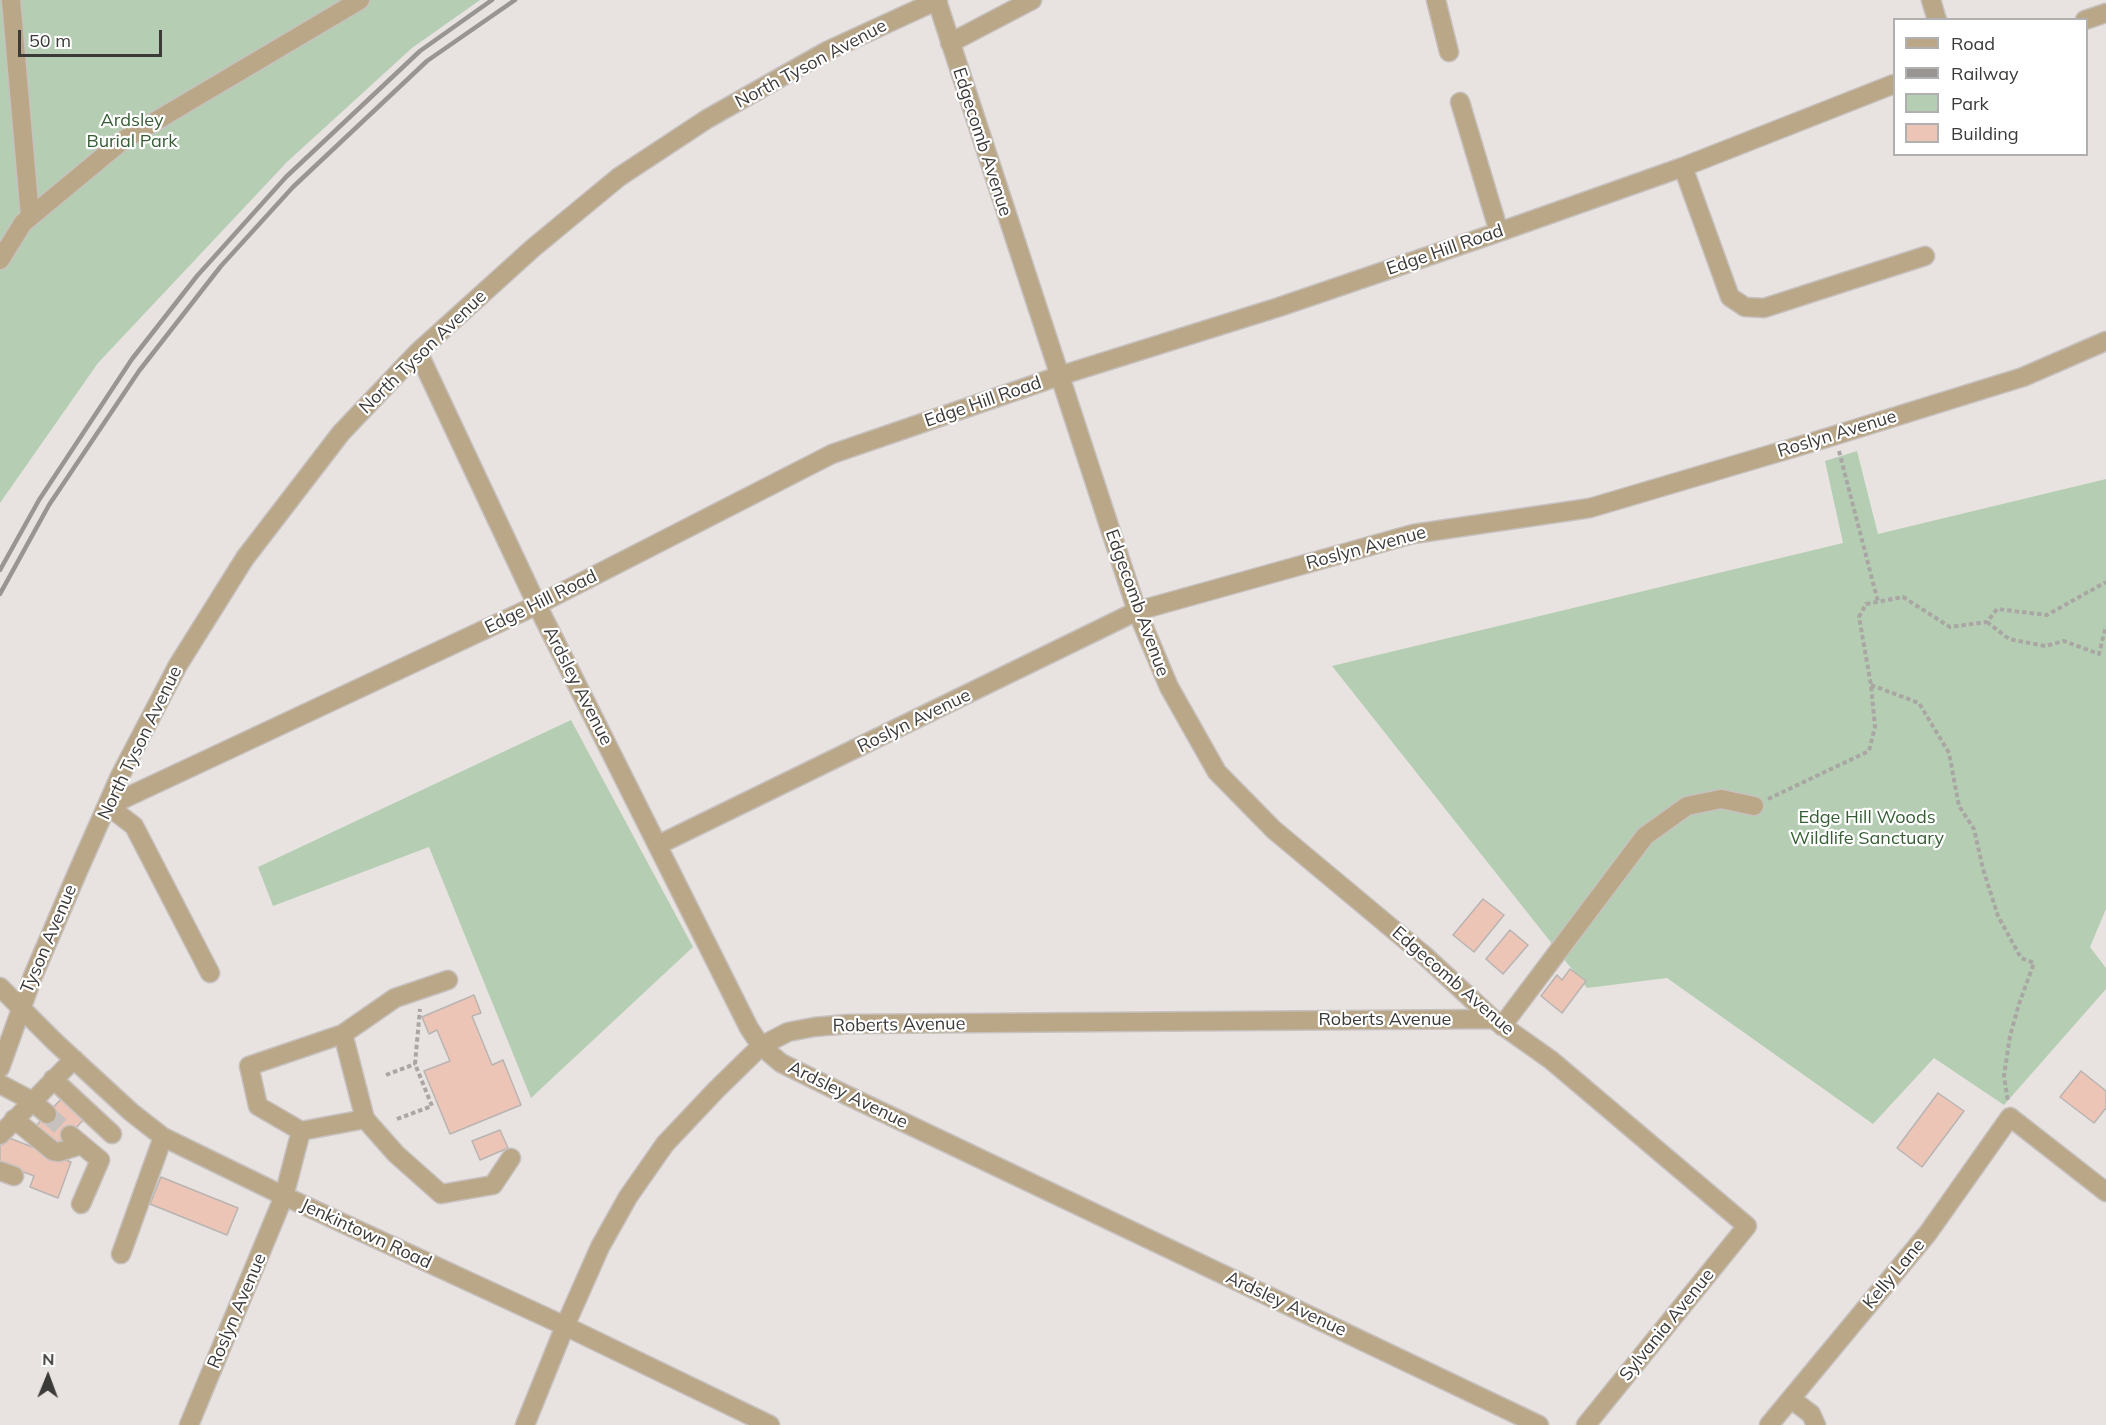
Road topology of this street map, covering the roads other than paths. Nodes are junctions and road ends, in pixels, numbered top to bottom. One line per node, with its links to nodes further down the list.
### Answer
1 (11, 0): 15 (street)
2 (360, 0): 15 (street)
3 (938, 0): 10 (street, Edgecomb Avenue); 20 (street, North Tyson Avenue)
4 (1032, 0): 10 (street)
5 (1436, 0): 11 (street)
6 (1931, 0): 8 (street)
7 (2106, 13): 9 (street)
8 (1936, 18)
9 (2088, 19)
10 (950, 43): 21 (street, Edgecomb Avenue)
11 (1449, 52)
12 (1893, 84): 14 (street, Edge Hill Road)
13 (1460, 102): 16 (street)
14 (1683, 167): 16 (street, Edge Hill Road); 17 (street)
15 (30, 216): 18 (street)
16 (1499, 232): 21 (street, Edge Hill Road)
17 (1925, 256)
18 (0, 260)
19 (2106, 341): 23 (street, Roslyn Avenue)
20 (418, 352): 22 (street, Ardsley Avenue); 24 (street, North Tyson Avenue)
21 (1059, 376): 22 (street, Edge Hill Road); 23 (street, Edgecomb Avenue)
22 (537, 605): 24 (street, Edge Hill Road); 26 (street, Ardsley Avenue)
23 (1137, 612): 26 (street, Roslyn Avenue); 32 (street, Edgecomb Avenue)
24 (108, 806): 27 (street, North Tyson Avenue); 28 (street)
25 (1754, 806): 32 (street)
26 (658, 845): 34 (street, Ardsley Avenue)
27 (78, 871): 31 (street, Tyson Avenue)
28 (210, 974)
29 (448, 980): 33 (street)
30 (0, 987): 31 (street, Jenkintown Road)
31 (21, 1007): 35 (street, Jenkintown Road); 36 (street)
32 (1497, 1022): 34 (street, Roberts Avenue); 53 (street, Edgecomb Avenue)
33 (343, 1034): 43 (street); 44 (street)
34 (761, 1046): 55 (street, Roberts Avenue); 60 (street, Ardsley Avenue)
35 (74, 1059): 37 (street); 40 (street, Jenkintown Road)
36 (0, 1068)
37 (53, 1079): 39 (street); 45 (street)
38 (0, 1084): 39 (street)
39 (32, 1101): 41 (street); 42 (street)
40 (125, 1106): 45 (street); 47 (street, Jenkintown Road)
41 (46, 1114)
42 (14, 1119): 46 (street); 49 (street)
43 (365, 1119): 44 (street); 48 (street)
44 (301, 1131): 51 (street, Roslyn Avenue)
45 (112, 1134): 49 (street)
46 (0, 1135)
47 (163, 1137): 51 (street, Jenkintown Road); 54 (street)
48 (511, 1158)
49 (100, 1161): 52 (street)
50 (2103, 1183): 56 (street, Kelly Lane)
51 (284, 1197): 55 (street, Jenkintown Road); 57 (street, Roslyn Avenue)
52 (81, 1204)
53 (1747, 1226): 61 (street, Sylvania Avenue)
54 (121, 1254)
55 (565, 1326): 58 (street, Roberts Avenue); 59 (street, Jenkintown Road)
56 (1791, 1399): 62 (street, Kelly Lane); 63 (street)
57 (189, 1425)
58 (525, 1425)
59 (770, 1425)
60 (1539, 1425)
61 (1586, 1425)
62 (1769, 1425)
63 (1816, 1425)

